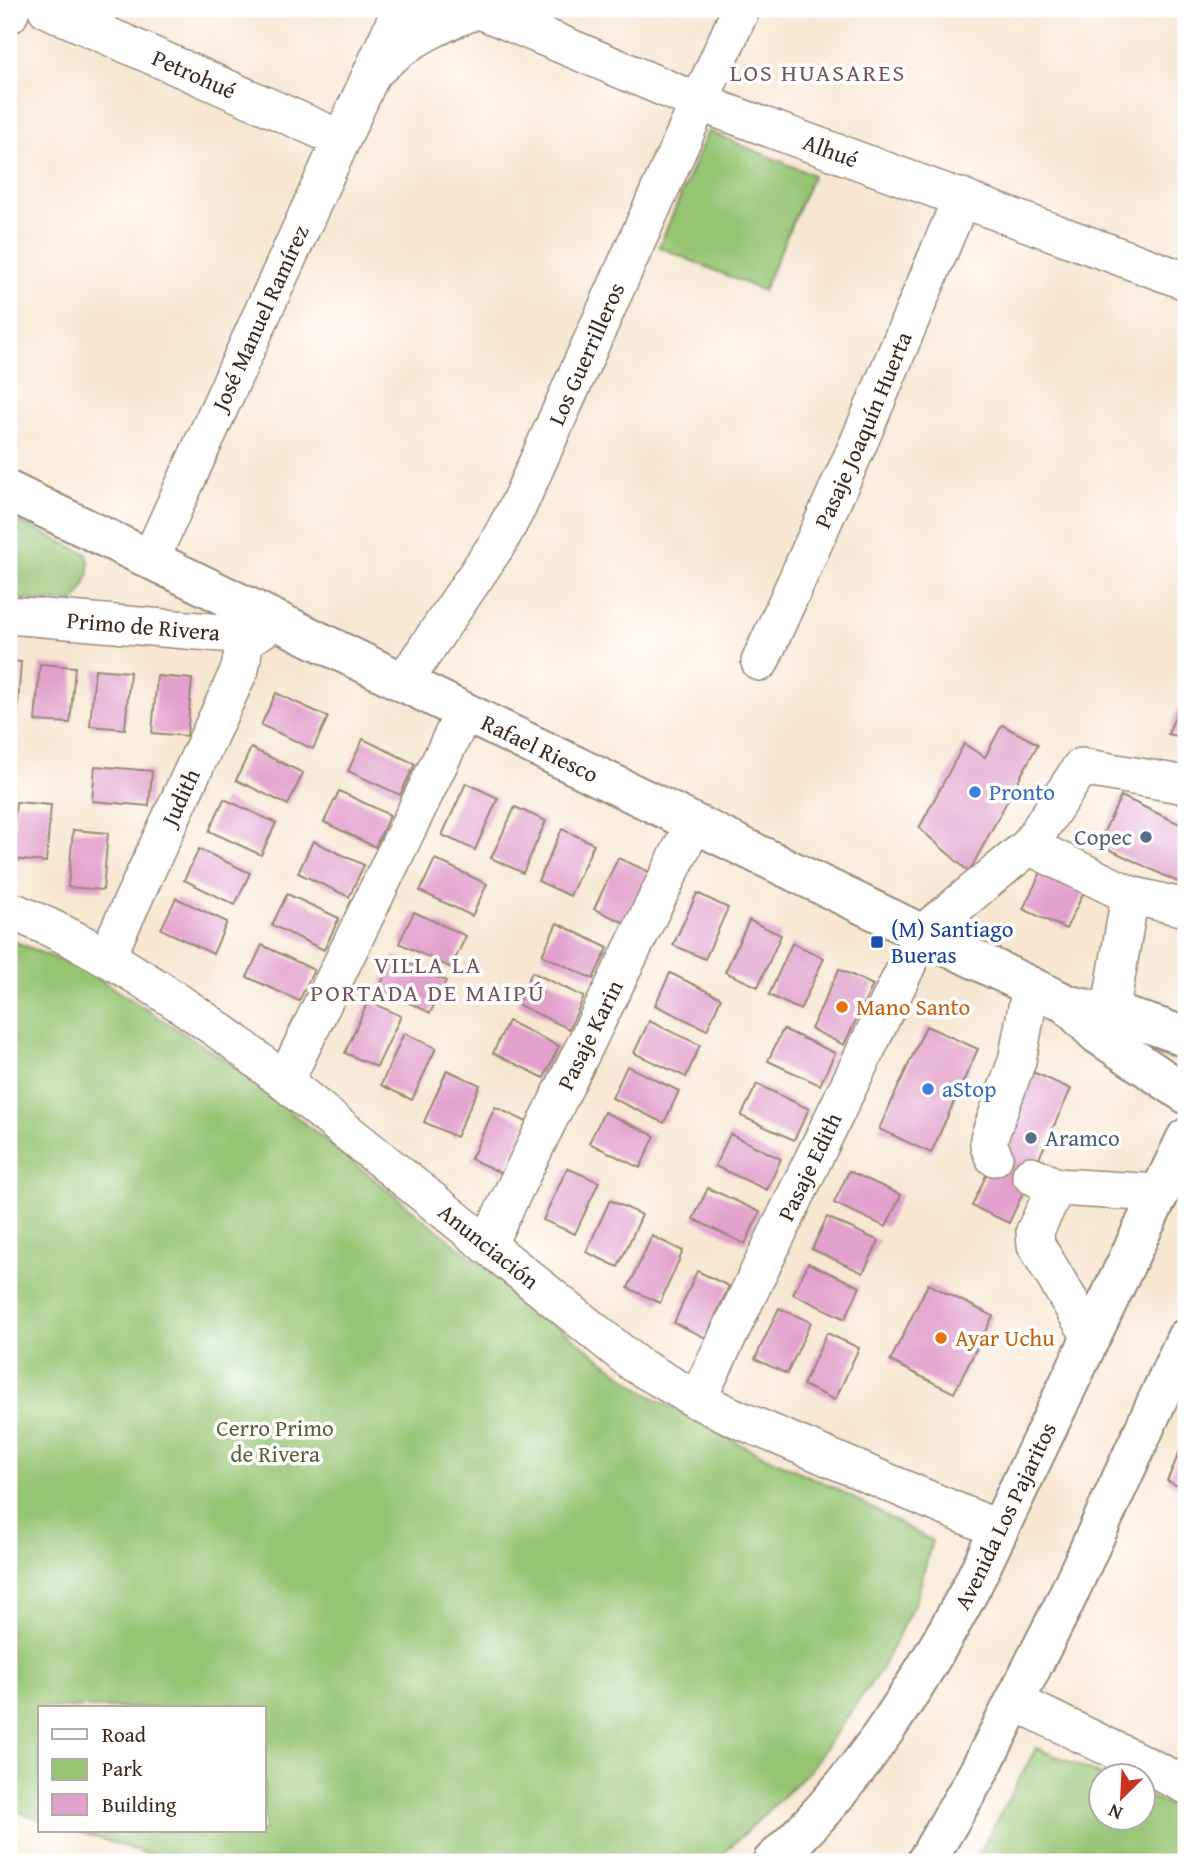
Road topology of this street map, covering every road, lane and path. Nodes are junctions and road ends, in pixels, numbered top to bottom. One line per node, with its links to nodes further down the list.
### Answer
1 (12, 9): 6 (street)
2 (47, 9): 9 (street, Petrohué)
3 (401, 9): 7 (street, José Manuel Ramírez)
4 (479, 9): 7 (street, José Manuel Ramírez); 8 (street, Alhué)
5 (741, 9): 8 (street, Los Guerrilleros)
6 (9, 15)
7 (371, 75): 9 (street, José Manuel Ramírez)
8 (698, 103): 10 (street, Alhué); 17 (street, Los Guerrilleros)
9 (341, 139): 13 (street, José Manuel Ramírez)
10 (962, 197): 11 (street, Alhué); 16 (street, Pasaje Joaquín Huerta)
11 (1186, 281)
12 (9, 491): 13 (main road, Rafael Riesco)
13 (150, 560): 15 (main road, Rafael Riesco)
14 (9, 615): 15 (street, Primo de Rivera)
15 (261, 627): 17 (main road, Rafael Riesco); 26 (street, Judith)
16 (760, 662)
17 (403, 683): 18 (main road, Rafael Riesco)
18 (464, 712): 20 (main road, Rafael Riesco); 31 (street)
19 (1186, 785): 21 (street)
20 (694, 824): 25 (main road, Rafael Riesco); 36 (street, Pasaje Karin)
21 (1029, 846): 22 (street); 25 (street)
22 (1130, 895): 23 (street); 29 (street)
23 (1186, 908)
24 (9, 910): 26 (street, Anunciación)
25 (922, 934): 27 (main road, Rafael Riesco); 39 (street, Pasaje Edith)
26 (107, 956): 31 (street, Anunciación)
27 (1031, 986): 28 (main road, Rafael Riesco); 34 (street)
28 (1069, 1005): 29 (main road, Rafael Riesco); 32 (main road, Rafael Riesco)
29 (1110, 1014): 30 (main road, Rafael Riesco)
30 (1186, 1038)
31 (285, 1081): 36 (street, Anunciación)
32 (1186, 1094)
33 (1186, 1138): 35 (main road, Avenida Los Pajaritos)
34 (994, 1157)
35 (1160, 1193): 37 (main road, Avenida Los Pajaritos); 37 (street)
36 (486, 1245): 39 (street, Anunciación)
37 (1091, 1337): 40 (main road, Avenida Los Pajaritos)
38 (1186, 1338): 41 (main road)
39 (697, 1400): 40 (street, Anunciación)
40 (999, 1529): 43 (main road, Avenida Los Pajaritos)
41 (1014, 1701): 42 (street); 44 (main road)
42 (1186, 1785)
43 (772, 1862)
44 (926, 1862)

